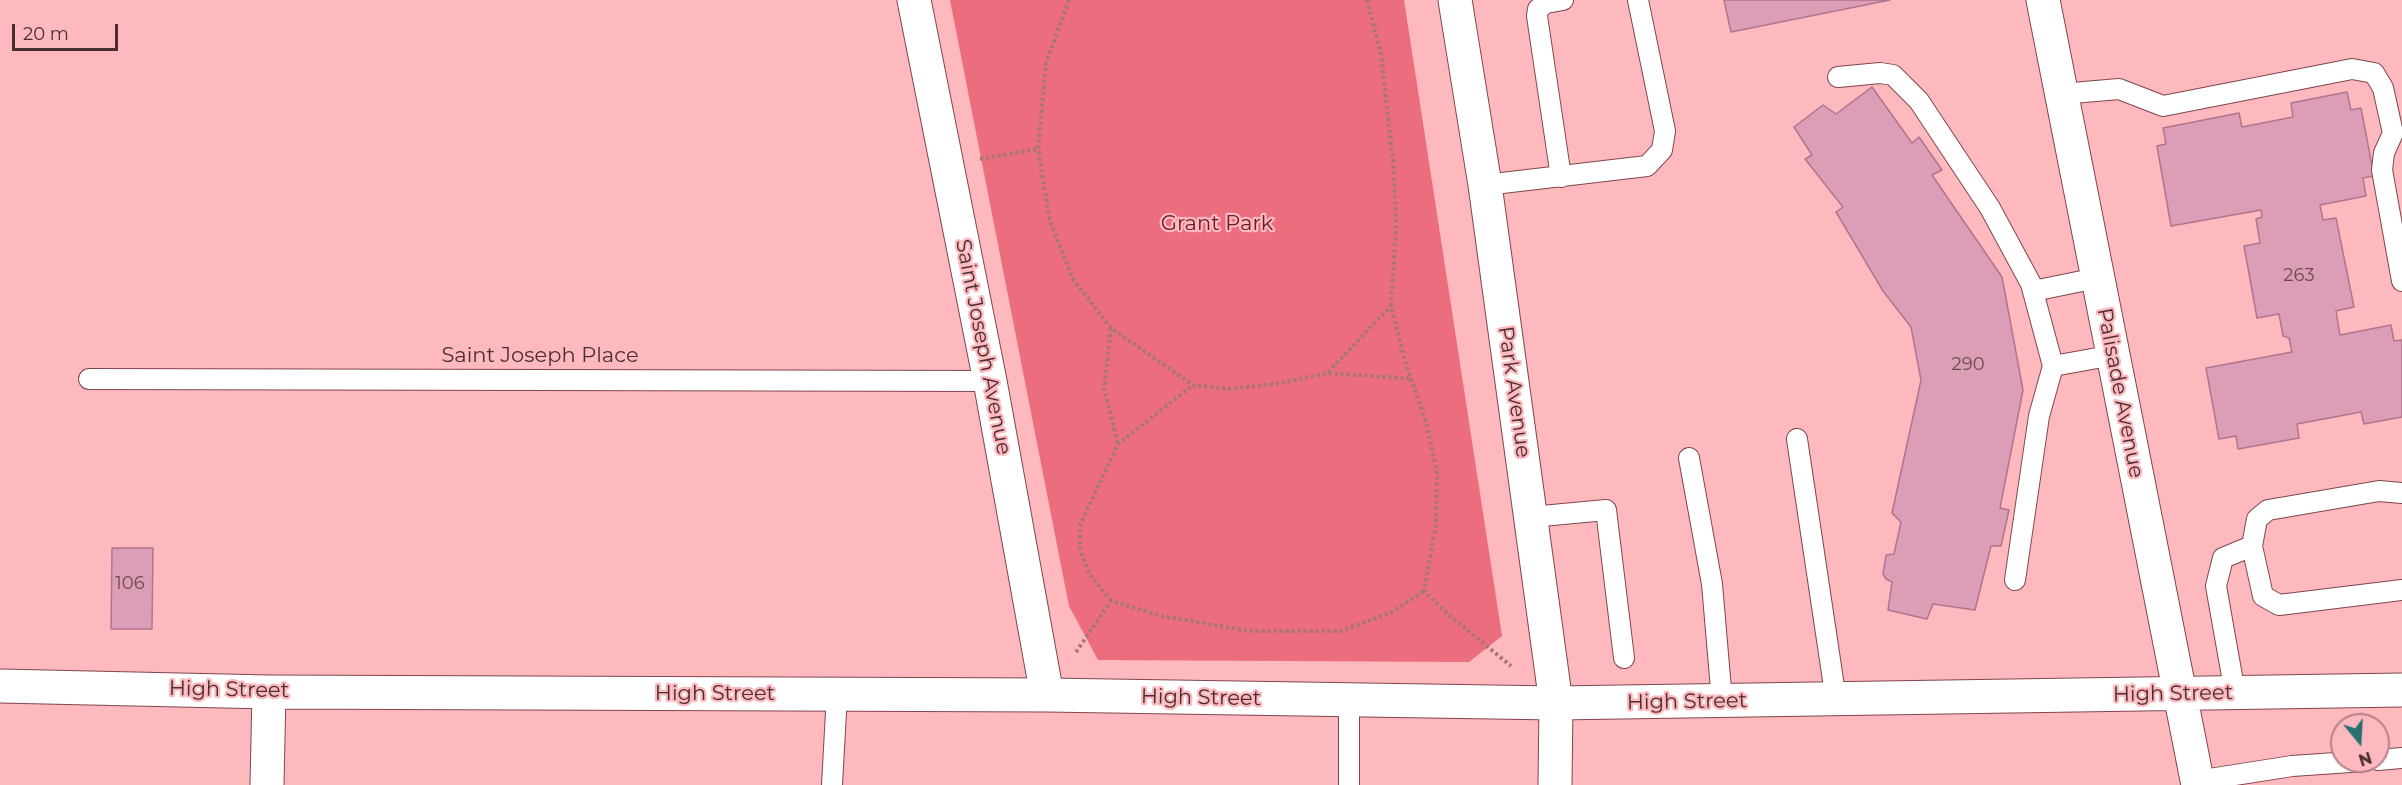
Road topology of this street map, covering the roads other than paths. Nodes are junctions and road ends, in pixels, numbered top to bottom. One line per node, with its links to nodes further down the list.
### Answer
1 (914, 0): 16 (street, Saint Joseph Avenue)
2 (1455, 0): 9 (street, Park Avenue)
3 (1563, 0): 8 (lane)
4 (1638, 0): 8 (lane)
5 (2043, 0): 7 (street, Palisade Avenue)
6 (1838, 77): 12 (lane)
7 (2061, 94): 10 (street, Palisade Avenue); 11 (lane)
8 (1561, 177): 9 (lane)
9 (1485, 185): 20 (street, Park Avenue)
10 (2097, 278): 12 (lane); 13 (street, Palisade Avenue)
11 (2402, 281)
12 (2033, 291): 14 (lane)
13 (2114, 355): 14 (lane); 28 (street, Palisade Avenue)
14 (2054, 366): 22 (lane)
15 (89, 379): 16 (lane, Saint Joseph Place)
16 (990, 381): 31 (street, Saint Joseph Avenue)
17 (1797, 439): 32 (lane)
18 (1689, 458): 34 (lane)
19 (2402, 493): 21 (lane)
20 (1532, 517): 24 (lane); 35 (street, Park Avenue)
21 (2252, 546): 23 (lane); 29 (lane)
22 (2015, 580)
23 (2402, 590)
24 (1624, 658)
25 (0, 686): 27 (street, High Street)
26 (2402, 690): 29 (street, High Street)
27 (268, 692): 30 (street, High Street); 38 (street)
28 (2179, 693): 29 (street, High Street); 32 (street, High Street); 37 (street, Palisade Avenue)
29 (2235, 693)
30 (837, 694): 31 (street, High Street); 39 (lane)
31 (1047, 695): 33 (street, High Street)
32 (1836, 700): 34 (street, High Street)
33 (1348, 701): 35 (street, High Street); 40 (lane)
34 (1722, 701): 35 (street, High Street)
35 (1556, 703): 41 (street, Park Avenue)
36 (2330, 763): 37 (lane)
37 (2198, 783)
38 (267, 785)
39 (832, 785)
40 (1349, 785)
41 (1555, 785)

